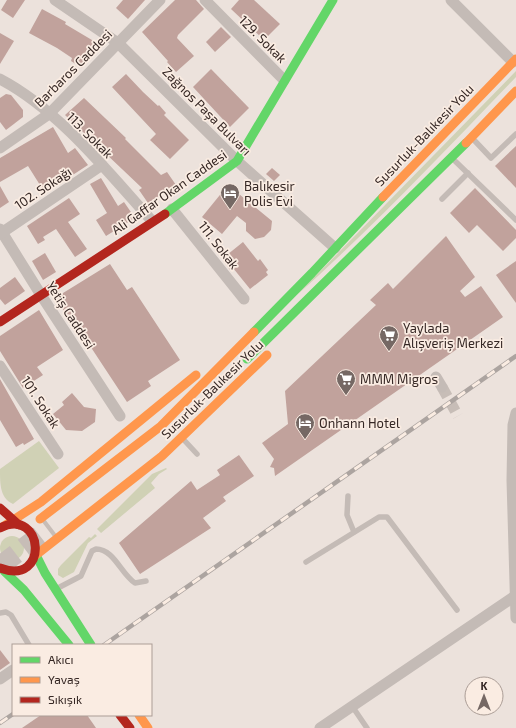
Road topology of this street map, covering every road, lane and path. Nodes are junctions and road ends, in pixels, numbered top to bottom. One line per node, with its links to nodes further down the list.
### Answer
1 (160, 0): 6 (street, Barbaros Caddesi)
2 (205, 0): 9 (street, 129. Sokak)
3 (451, 0): 7 (street)
4 (62, 2): 6 (street, Zağnos Paşa Bulvarı)
5 (328, 2): 9 (main road, Ali Gaffar Okan Caddesi)
6 (118, 43): 11 (street, Barbaros Caddesi); 16 (street, Zağnos Paşa Bulvarı)
7 (514, 60): 25 (main road, Susurluk-Balıkesir Yolu)
8 (0, 79): 11 (street, 113. Sokak)
9 (284, 80): 16 (main road, Ali Gaffar Okan Caddesi)
10 (516, 91): 13 (main road, Susurluk-Balıkesir Yolu)
11 (49, 114): 14 (street, Barbaros Caddesi); 17 (street, 113. Sokak)
12 (516, 134): 13 (lane)
13 (471, 137): 15 (main road, Susurluk-Balıkesir Yolu)
14 (0, 148)
15 (451, 157): 18 (lane); 23 (main road, Susurluk-Balıkesir Yolu)
16 (237, 161): 20 (main road, Ali Gaffar Okan Caddesi); 25 (street, Zağnos Paşa Bulvarı)
17 (102, 165): 22 (street, 113. Sokak); 24 (street, 102. Sokağı)
18 (468, 173): 19 (lane); 21 (lane)
19 (442, 199)
20 (172, 209): 22 (main road, Ali Gaffar Okan Caddesi); 27 (street, 111. Sokak)
21 (516, 220)
22 (152, 221): 26 (main road, Ali Gaffar Okan Caddesi)
23 (387, 222): 29 (main road, Susurluk-Balıkesir Yolu); 32 (main road, Susurluk-Balıkesir Yolu)
24 (1, 232): 26 (street, Yetiş Caddesi)
25 (335, 248): 31 (main road, Susurluk-Balıkesir Yolu); 44 (main road, Susurluk-Balıkesir Yolu)
26 (41, 295): 28 (main road, Ali Gaffar Okan Caddesi); 38 (street, Yetiş Caddesi)
27 (244, 299)
28 (0, 322)
29 (294, 326)
30 (273, 348): 39 (main road, Susurluk-Balıkesir Yolu)
31 (215, 358)
32 (242, 364)
33 (0, 366): 40 (street, 101. Sokak)
34 (204, 368): 45 (main road, Susurluk-Balıkesir Yolu)
35 (436, 377): 36 (street)
36 (442, 387)
37 (516, 413): 50 (street)
38 (120, 416)
39 (182, 437): 41 (lane); 48 (main road, Susurluk-Balıkesir Yolu)
40 (58, 454)
41 (197, 454)
42 (348, 496): 47 (lane)
43 (0, 508): 45 (main road)
44 (40, 519)
45 (16, 523): 46 (main road, Susurluk-Balıkesir Yolu); 48 (main road)
46 (2, 527)
47 (354, 532): 49 (lane); 56 (lane)
48 (36, 555): 51 (main road, Susurluk-Balıkesir Yolu); 54 (main road)
49 (306, 562)
50 (515, 562): 53 (street)
51 (7, 574): 60 (main road)
52 (146, 581): 54 (lane)
53 (516, 584): 55 (street)
54 (55, 589): 61 (main road)
55 (515, 596): 58 (street); 64 (street)
56 (457, 610)
57 (0, 613): 59 (lane)
58 (516, 618)
59 (28, 644)
60 (68, 644)
61 (90, 644)
62 (12, 671): 63 (street)
63 (0, 679)
64 (352, 706): 69 (street); 70 (lane)
65 (121, 716): 67 (main road)
66 (140, 716): 68 (main road)
67 (130, 728)
68 (148, 728)
69 (320, 728)
70 (367, 728)

